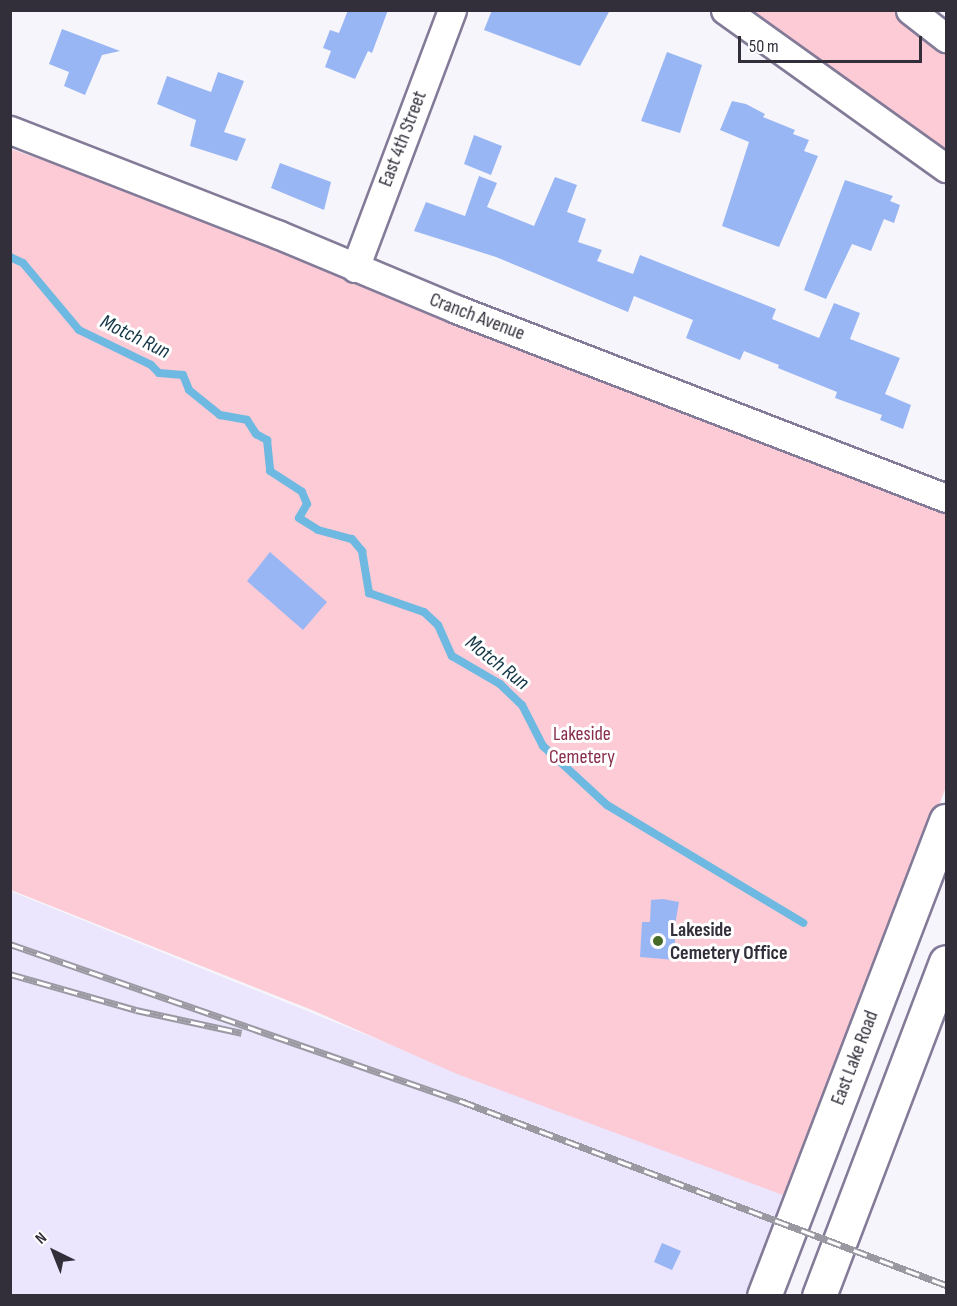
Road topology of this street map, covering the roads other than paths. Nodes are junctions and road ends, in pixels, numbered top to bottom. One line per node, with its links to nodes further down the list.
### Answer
1 (452, 10): 7 (street, East 4th Street)
2 (725, 10): 6 (street)
3 (910, 10): 4 (street)
4 (946, 38)
5 (10, 130): 7 (street, Cranch Avenue)
6 (946, 168)
7 (355, 268): 8 (street, Cranch Avenue)
8 (946, 498)
9 (946, 821): 11 (main road, East Lake Road)
10 (946, 962): 12 (main road)
11 (764, 1296)
12 (819, 1296)

